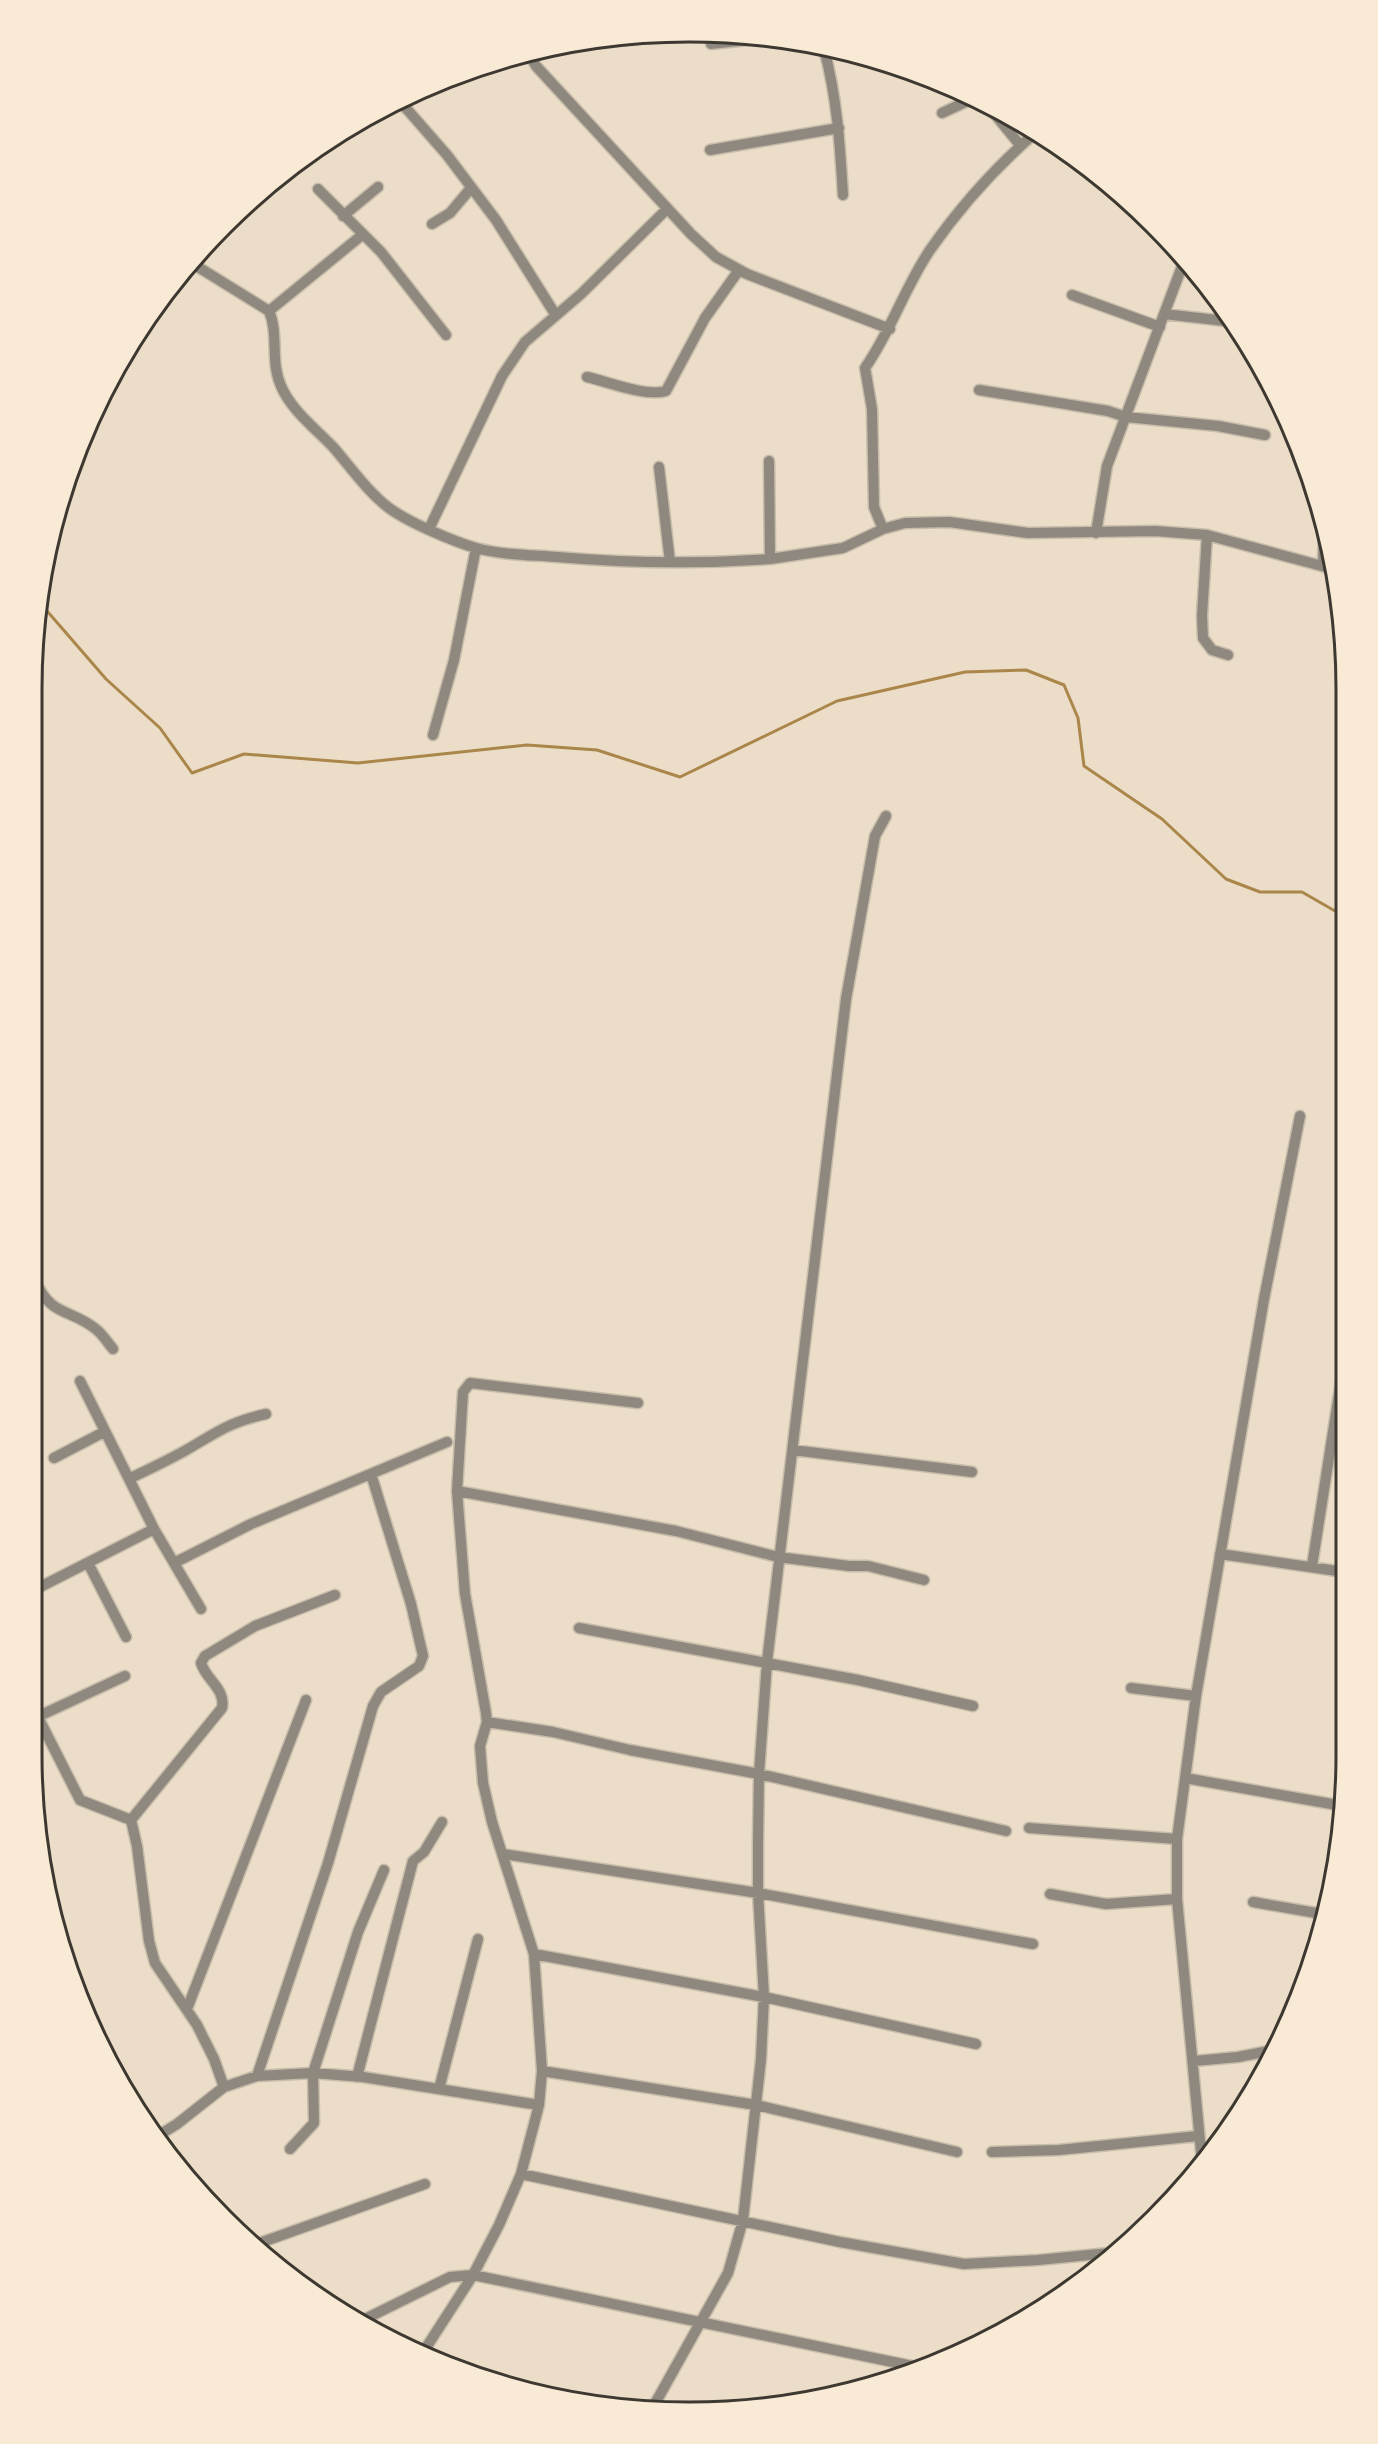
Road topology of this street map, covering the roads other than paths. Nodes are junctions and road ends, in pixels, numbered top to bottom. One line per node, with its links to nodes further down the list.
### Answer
1 (722, 43): 2 (street)
2 (711, 44)
3 (826, 57): 9 (street)
4 (533, 61): 17 (street)
5 (963, 103): 7 (street)
6 (406, 108): 14 (street)
7 (942, 113)
8 (1002, 124): 11 (street)
9 (839, 128): 12 (street); 16 (street)
10 (1028, 139): 11 (street)
11 (1020, 146): 30 (street)
12 (710, 150)
13 (378, 187): 18 (street)
14 (471, 188): 19 (street); 26 (street)
15 (318, 189): 18 (street)
16 (843, 195)
17 (667, 209): 23 (street); 26 (street)
18 (344, 216): 20 (street)
19 (432, 224)
20 (362, 235): 25 (street); 31 (street)
21 (199, 267): 25 (street)
22 (1181, 269): 27 (street)
23 (739, 270): 30 (street); 32 (street)
24 (1072, 295): 29 (street)
25 (269, 310): 38 (street)
26 (555, 314): 38 (street)
27 (1164, 314): 28 (street); 29 (street)
28 (1220, 320)
29 (1160, 327): 34 (street)
30 (890, 329): 39 (street)
31 (446, 335)
32 (587, 376)
33 (979, 390): 34 (street)
34 (1126, 417): 35 (street); 40 (street)
35 (1264, 435)
36 (769, 461): 43 (street)
37 (658, 467): 44 (street)
38 (429, 529): 42 (street)
39 (883, 529): 40 (street); 43 (street)
40 (1096, 533): 41 (street)
41 (1207, 535): 45 (street); 46 (street)
42 (476, 548): 44 (street); 47 (street)
43 (770, 559): 44 (street)
44 (670, 562)
45 (1325, 567)
46 (1228, 654)
47 (433, 735)
48 (886, 816): 58 (street)
49 (1300, 1116): 65 (street)
50 (42, 1297): 51 (street)
51 (112, 1349)
52 (80, 1381): 56 (street)
53 (638, 1403): 63 (street)
54 (1336, 1413): 69 (street)
55 (266, 1414): 62 (street)
56 (104, 1432): 59 (street); 62 (street)
57 (447, 1442): 61 (street)
58 (793, 1450): 60 (street); 66 (street)
59 (54, 1458)
60 (972, 1472)
61 (371, 1474): 68 (street); 111 (street)
62 (129, 1479): 64 (street)
63 (457, 1491): 66 (street); 84 (street)
64 (154, 1529): 67 (street); 68 (street)
65 (1220, 1554): 69 (street); 80 (street)
66 (778, 1557): 71 (street); 77 (street)
67 (88, 1563): 72 (street); 76 (street)
68 (174, 1563): 74 (street)
69 (1312, 1566): 70 (street)
70 (1336, 1570)
71 (924, 1580)
72 (42, 1586)
73 (335, 1595): 89 (street)
74 (201, 1609)
75 (579, 1628): 77 (street)
76 (126, 1637)
77 (766, 1662): 82 (street); 86 (street)
78 (125, 1676): 83 (street)
79 (1131, 1688): 80 (street)
80 (1196, 1696): 87 (street)
81 (306, 1700): 105 (street)
82 (974, 1706)
83 (42, 1714)
84 (487, 1722): 86 (street); 94 (street)
85 (42, 1726): 89 (street)
86 (759, 1774): 92 (street); 96 (street)
87 (1185, 1778): 88 (street); 93 (street)
88 (1334, 1804)
89 (131, 1820): 105 (street)
90 (442, 1822): 112 (street)
91 (1029, 1828): 93 (street)
92 (1006, 1831)
93 (1177, 1839): 98 (street)
94 (503, 1854): 96 (street); 103 (street)
95 (384, 1870): 110 (street)
96 (758, 1893): 102 (street); 104 (street)
97 (1050, 1894): 98 (street)
98 (1177, 1899): 108 (street)
99 (1253, 1902): 100 (street)
100 (1316, 1913)
101 (478, 1939): 114 (street)
102 (1033, 1944)
103 (534, 1954): 104 (street); 109 (street)
104 (764, 1997): 106 (street); 116 (street)
105 (187, 2009): 113 (street)
106 (976, 2044)
107 (1263, 2052): 108 (street)
108 (1194, 2061): 118 (street)
109 (542, 2071): 115 (street); 116 (street)
110 (313, 2073): 111 (street); 112 (street); 119 (street)
111 (257, 2076): 113 (street)
112 (357, 2077): 114 (street)
113 (225, 2086): 117 (street)
114 (440, 2089): 115 (street)
115 (539, 2105): 123 (street)
116 (756, 2105): 121 (street); 125 (street)
117 (164, 2132)
118 (1198, 2136): 120 (street); 122 (street)
119 (290, 2148)
120 (1200, 2151)
121 (957, 2152)
122 (992, 2152)
123 (521, 2174): 125 (street); 128 (street)
124 (425, 2184): 126 (street)
125 (743, 2220): 127 (street); 130 (street)
126 (263, 2242)
127 (1100, 2254)
128 (473, 2275): 129 (street); 130 (street); 131 (street)
129 (369, 2317)
130 (700, 2323): 132 (street); 133 (street)
131 (427, 2346)
132 (906, 2365)
133 (656, 2401)

